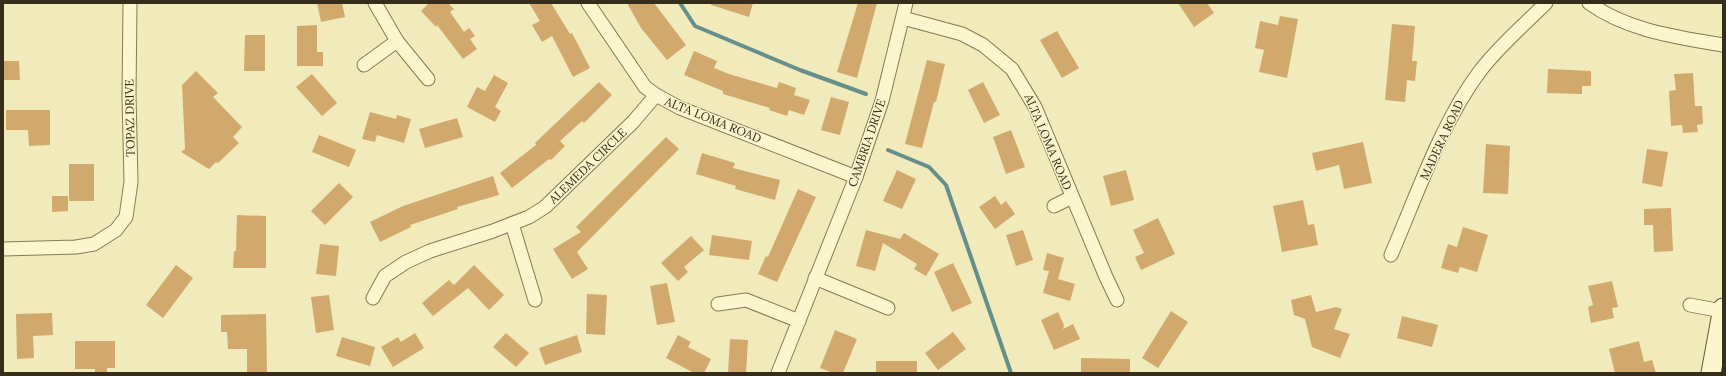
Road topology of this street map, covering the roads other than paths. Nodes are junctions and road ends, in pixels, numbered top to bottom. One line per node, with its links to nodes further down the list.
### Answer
1 (130, 3): 17 (street, TOPAZ DRIVE)
2 (375, 3): 8 (street)
3 (588, 3): 12 (street, ALTA LOMA ROAD)
4 (906, 3): 7 (street, CAMBRIA DRIVE)
5 (1546, 3): 18 (street, MADERA ROAD)
6 (1590, 3): 9 (street)
7 (903, 18): 13 (street, CAMBRIA DRIVE); 14 (street, ALTA LOMA ROAD)
8 (397, 41): 10 (street); 11 (street)
9 (1723, 45)
10 (364, 66)
11 (428, 79)
12 (656, 96): 13 (street, ALTA LOMA ROAD); 16 (street, ALEMEDA CIRCLE)
13 (856, 177): 19 (street, CAMBRIA DRIVE)
14 (1072, 197): 15 (street, ALTA LOMA ROAD); 22 (street, ALTA LOMA ROAD)
15 (1054, 206)
16 (512, 224): 20 (street, ALEMEDA CIRCLE); 21 (street)
17 (3, 248)
18 (1391, 255)
19 (816, 278): 25 (street); 28 (street, CAMBRIA DRIVE)
20 (374, 298)
21 (535, 300)
22 (1117, 300)
23 (718, 304): 28 (street)
24 (1690, 305): 27 (street)
25 (888, 308)
26 (1723, 308): 27 (street)
27 (1722, 311): 30 (street)
28 (799, 321): 29 (street, CAMBRIA DRIVE)
29 (778, 373)
30 (1711, 373)

